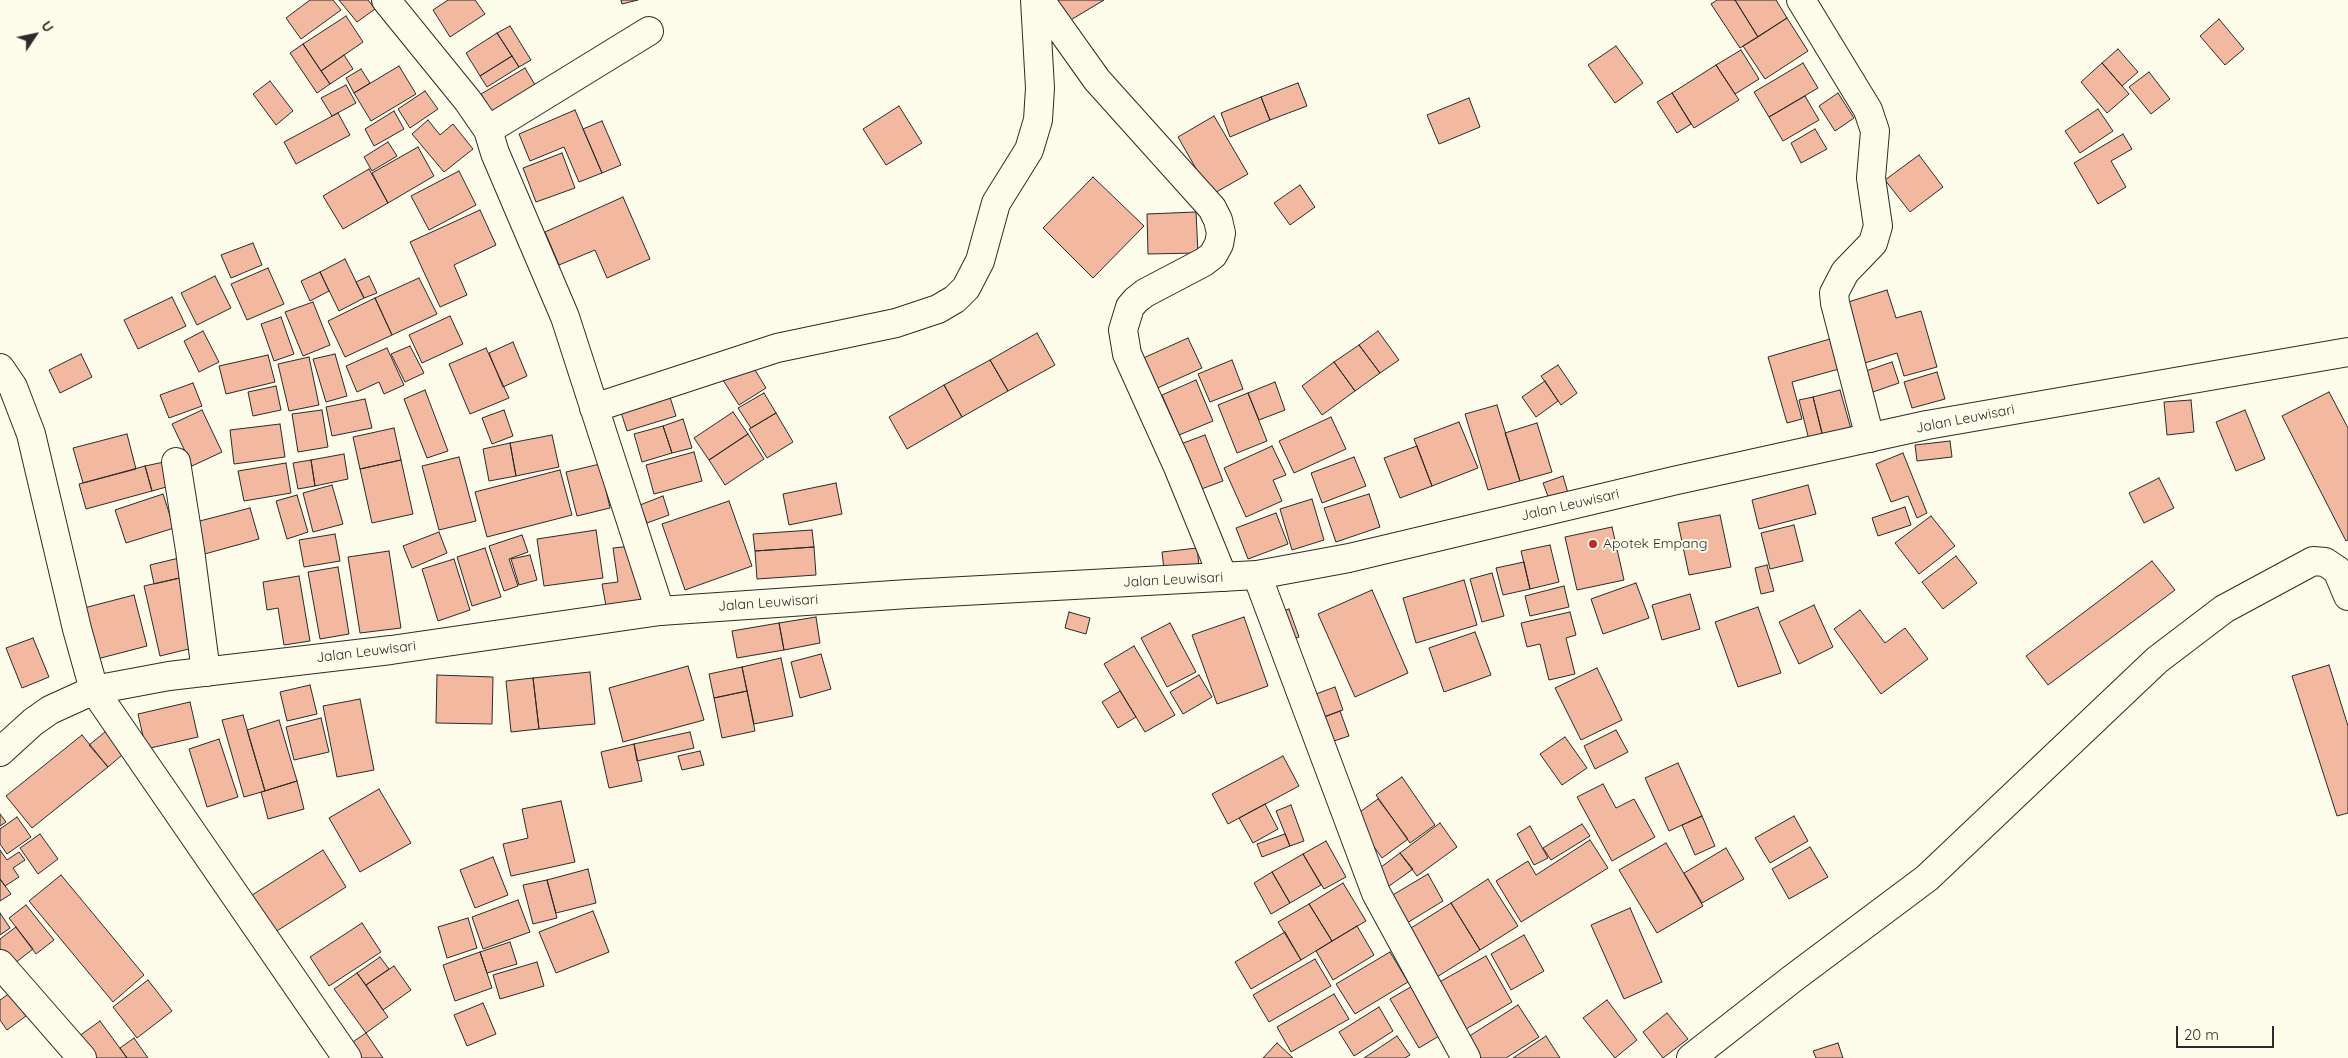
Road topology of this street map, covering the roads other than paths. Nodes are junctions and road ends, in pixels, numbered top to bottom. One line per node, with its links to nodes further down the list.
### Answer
1 (386, 0): 6 (street)
2 (1035, 0): 9 (street)
3 (1040, 0): 13 (street)
4 (1801, 0): 10 (street)
5 (648, 31): 6 (street)
6 (488, 130): 9 (street)
7 (2348, 352): 10 (street, Jalan Leuwisari)
8 (0, 368): 17 (street)
9 (594, 408): 15 (street)
10 (1870, 438): 12 (street, Jalan Leuwisari)
11 (176, 462): 16 (street)
12 (1257, 575): 13 (street, Jalan Leuwisari); 22 (street)
13 (1222, 577): 15 (street, Jalan Leuwisari)
14 (2348, 596): 23 (street)
15 (660, 611): 16 (street, Jalan Leuwisari)
16 (206, 672): 17 (street, Jalan Leuwisari)
17 (94, 690): 18 (street, Jalan Leuwisari); 21 (street)
18 (0, 752)
19 (0, 964): 20 (street)
20 (82, 1058)
21 (346, 1058)
22 (1466, 1058)
23 (1692, 1058)

